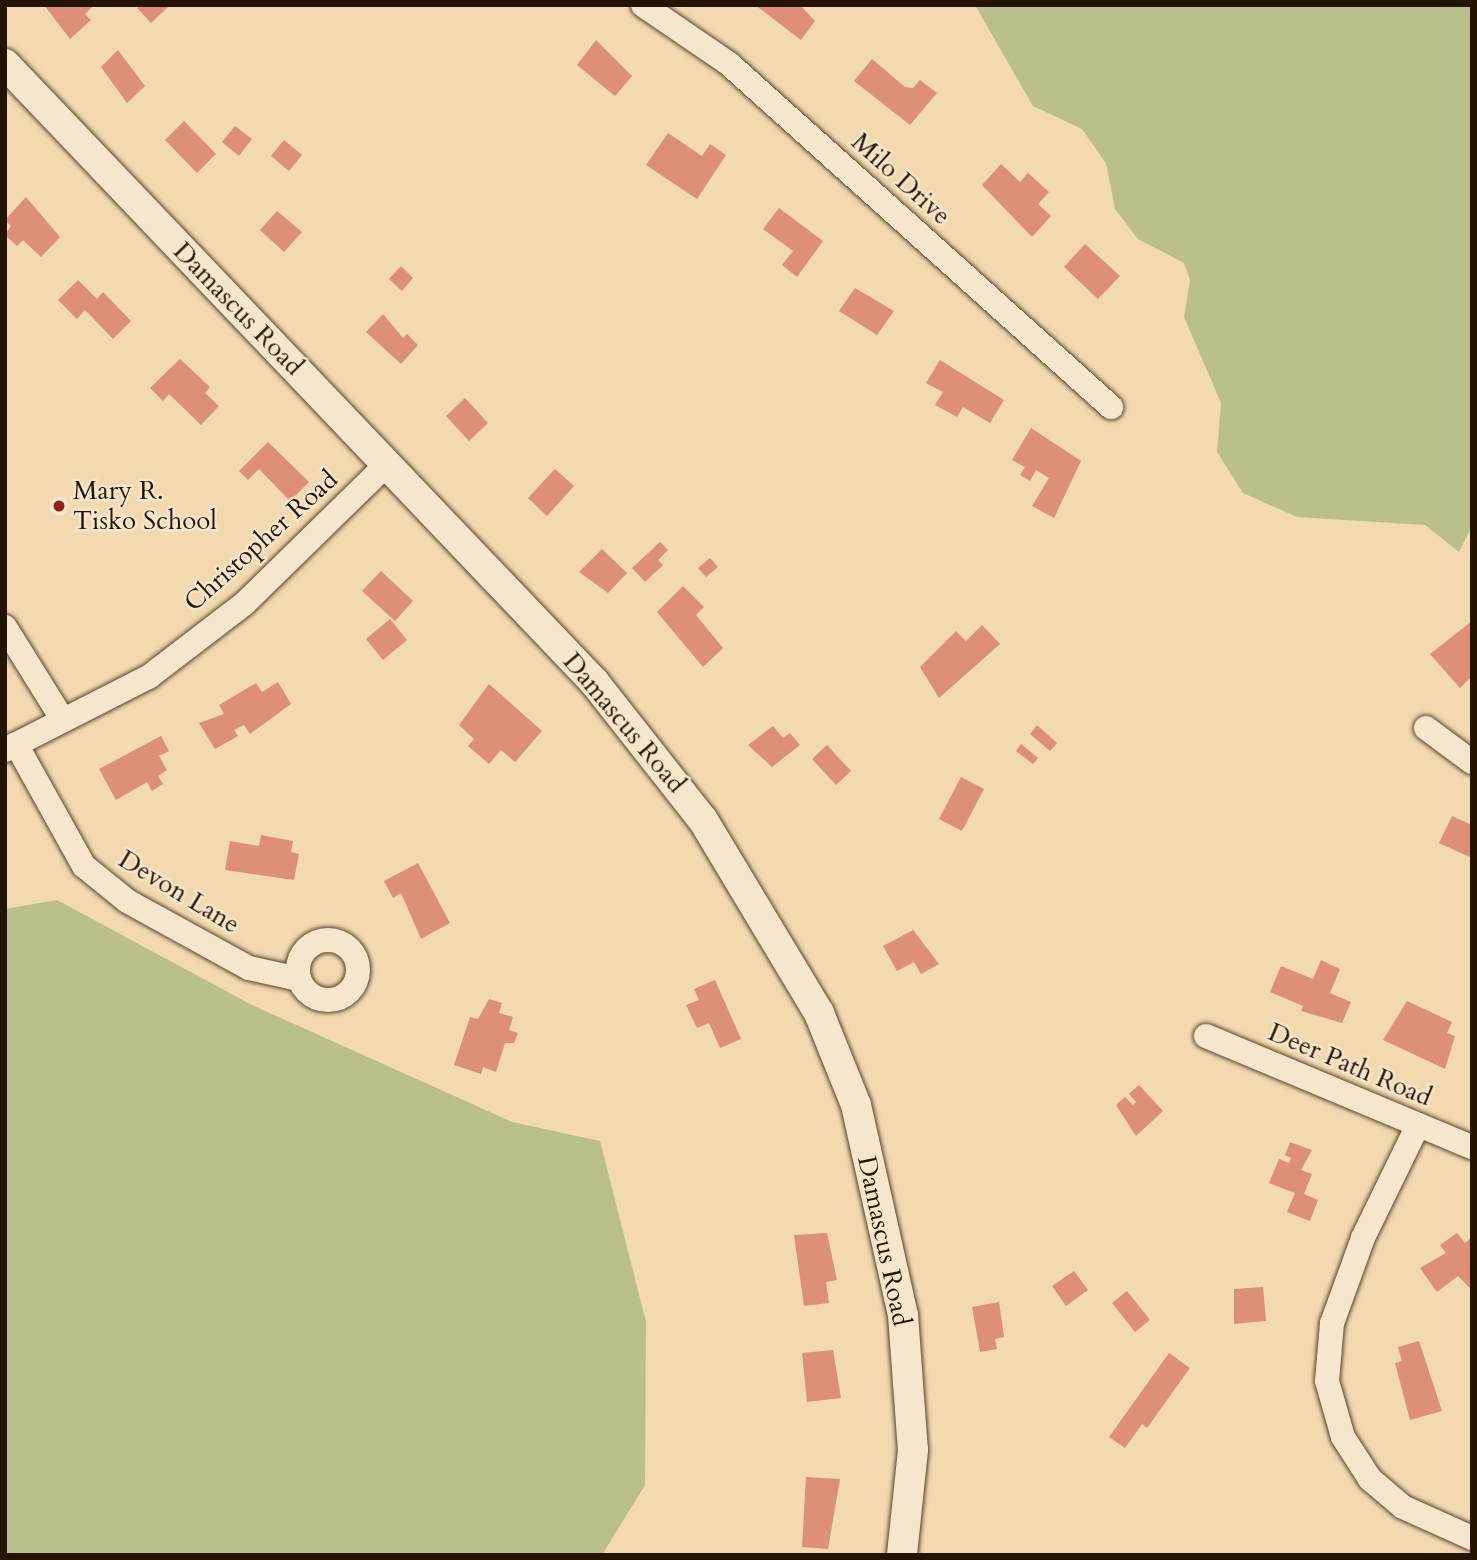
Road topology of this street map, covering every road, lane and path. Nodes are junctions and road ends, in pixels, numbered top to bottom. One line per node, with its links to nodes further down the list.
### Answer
1 (643, 5): 3 (street, Milo Drive)
2 (5, 64): 4 (street, Damascus Road)
3 (1111, 407)
4 (387, 464): 6 (street, Christopher Road); 15 (street, Damascus Road)
5 (5, 627): 6 (street)
6 (63, 720): 8 (street, Christopher Road)
7 (1426, 728): 9 (street)
8 (11, 747): 10 (street, Devon Lane)
9 (1472, 762)
10 (299, 978)
11 (1206, 1036): 12 (street, Deer Path Road)
12 (1418, 1125): 13 (street, Deer Path Road); 14 (street)
13 (1472, 1147)
14 (1472, 1538)
15 (902, 1555)

